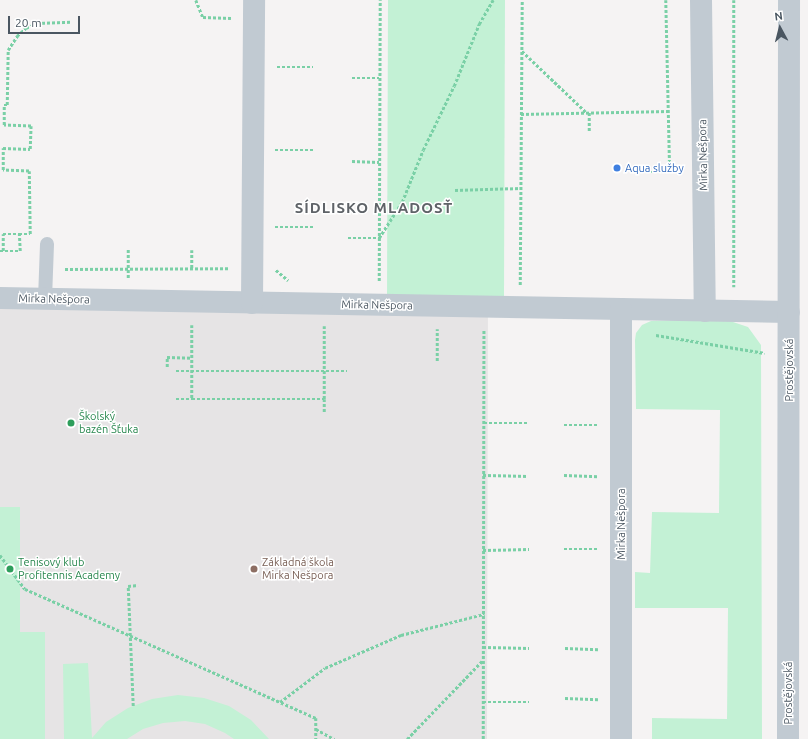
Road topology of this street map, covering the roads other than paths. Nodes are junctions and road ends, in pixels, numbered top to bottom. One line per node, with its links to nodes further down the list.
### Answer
1 (254, 0): 7 (street)
2 (701, 0): 8 (street, Mirka Nešpora)
3 (789, 0): 9 (street, Prostějovská)
4 (47, 244): 6 (lane)
5 (0, 298): 6 (street, Mirka Nešpora)
6 (46, 299): 7 (street, Mirka Nešpora)
7 (252, 302): 10 (street, Mirka Nešpora)
8 (705, 311): 9 (street, Mirka Nešpora); 10 (street, Mirka Nešpora)
9 (789, 312): 12 (street, Prostějovská)
10 (621, 319): 11 (street, Mirka Nešpora)
11 (621, 739)
12 (788, 739)

